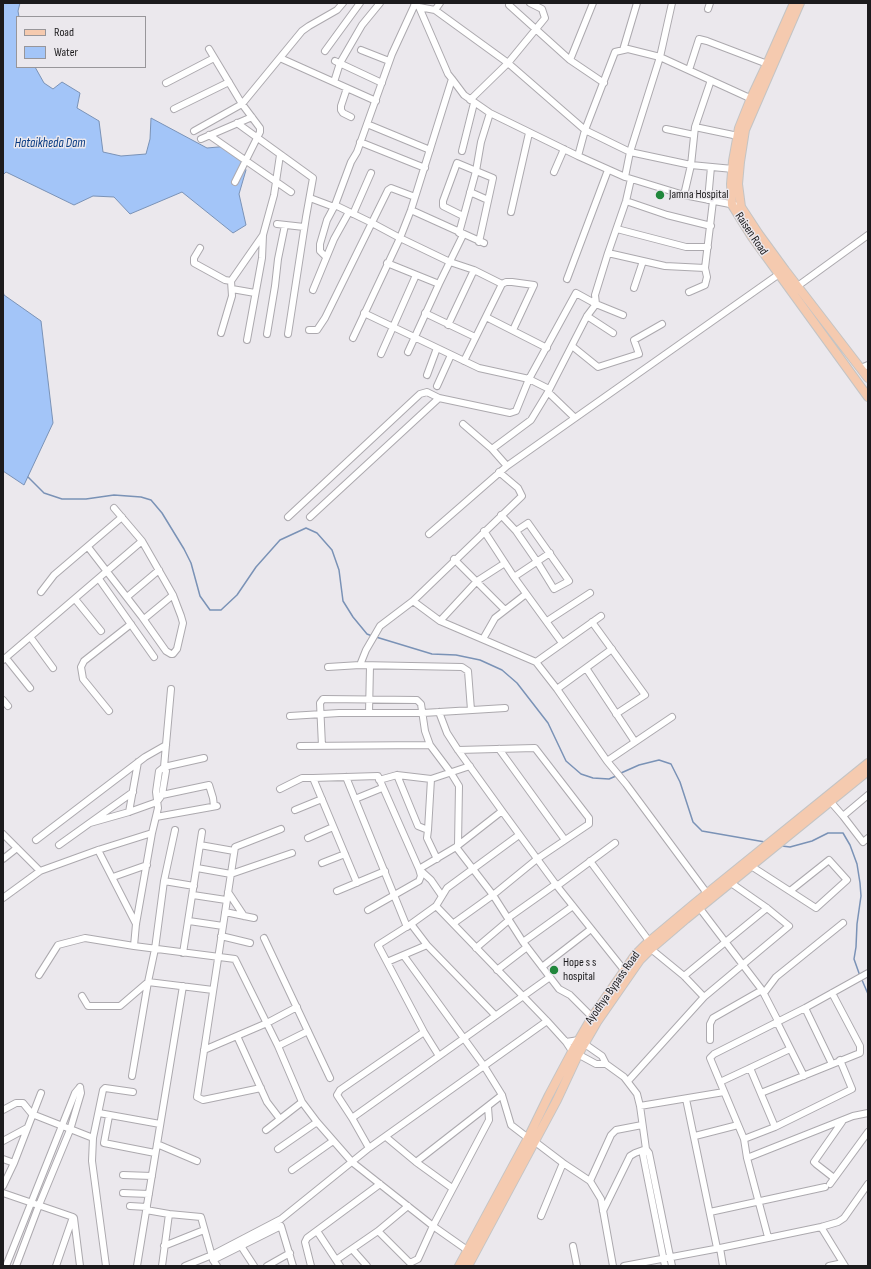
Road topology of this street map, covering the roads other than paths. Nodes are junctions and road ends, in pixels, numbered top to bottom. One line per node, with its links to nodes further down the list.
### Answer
1 (343, 3): 21 (street)
2 (360, 3): 18 (street)
3 (380, 3): 24 (street)
4 (440, 3): 13 (street)
5 (510, 3): 14 (street)
6 (530, 3): 14 (street)
7 (593, 3): 22 (street)
8 (636, 3): 17 (street)
9 (672, 3): 19 (street)
10 (794, 3): 26 (main road, Raisen Road)
11 (800, 3): 26 (main road, Raisen Road)
12 (416, 5): 13 (street); 23 (street); 28 (street)
13 (435, 10): 25 (street)
14 (536, 29): 22 (street); 25 (street)
15 (209, 48): 20 (street)
16 (361, 50): 23 (street)
17 (623, 50): 19 (street); 34 (street)
18 (324, 51)
19 (660, 57): 27 (street); 60 (street)
20 (214, 58): 30 (street); 32 (street)
21 (280, 58): 31 (street); 39 (street)
22 (570, 60): 34 (street)
23 (389, 61): 33 (street)
24 (338, 62): 31 (street); 33 (street)
25 (508, 63): 38 (street); 48 (street)
26 (770, 65): 27 (street); 36 (main road, Raisen Road)
27 (689, 70): 29 (street)
28 (452, 79): 38 (street); 58 (street)
29 (711, 80): 36 (street); 46 (street)
30 (228, 82): 39 (street); 40 (street)
31 (334, 82): 35 (street)
32 (166, 83)
33 (382, 83): 37 (street)
34 (604, 83): 48 (street)
35 (348, 88): 37 (street); 43 (street)
36 (754, 100): 53 (main road, Raisen Road); 83 (main road, Raisen Road)
37 (376, 101): 45 (street)
38 (472, 101): 41 (street); 59 (street)
39 (242, 104): 42 (street); 49 (street)
40 (174, 110)
41 (490, 113): 50 (street); 69 (street)
42 (252, 117): 44 (street); 55 (street)
43 (351, 117)
44 (237, 123): 51 (street); 55 (street)
45 (367, 124): 56 (street); 58 (street)
46 (695, 127): 52 (street); 53 (street)
47 (666, 129): 52 (street)
48 (585, 130): 60 (street); 62 (street)
49 (194, 131)
50 (528, 133): 57 (street); 86 (street)
51 (208, 135): 54 (street); 63 (street)
52 (694, 135): 64 (street)
53 (738, 136): 67 (main road, Raisen Road)
54 (201, 138)
55 (257, 138): 61 (street); 63 (street)
56 (360, 142): 66 (street); 84 (street)
57 (564, 149): 62 (street); 70 (street)
58 (430, 150): 66 (street)
59 (462, 151)
60 (630, 152): 64 (street); 72 (street)
61 (280, 155): 74 (street); 79 (street)
62 (578, 156): 68 (street)
63 (245, 161): 73 (street); 74 (street)
64 (691, 165): 65 (street); 77 (street)
65 (711, 167): 67 (street); 81 (street)
66 (425, 168): 78 (street)
67 (733, 169): 83 (main road, Raisen Road)
68 (608, 170): 72 (street); 110 (street)
69 (476, 171): 76 (street); 80 (street); 88 (street)
70 (554, 172)
71 (371, 173): 87 (street)
72 (628, 178): 77 (street); 82 (street)
73 (235, 182)
74 (276, 183): 75 (street); 96 (street)
75 (291, 192)
76 (470, 192): 80 (street); 88 (street)
77 (684, 195): 81 (street)
78 (415, 197): 85 (street); 89 (street)
79 (310, 198): 84 (street); 93 (street)
80 (488, 200): 95 (street)
81 (711, 200): 83 (street); 92 (street)
82 (626, 201): 92 (street); 94 (street)
83 (737, 205): 108 (main road, Raisen Road)
84 (335, 206): 87 (street); 102 (street)
85 (411, 210): 95 (street); 98 (street)
86 (511, 212)
87 (351, 213): 89 (street); 102 (street)
88 (463, 216): 95 (street)
89 (372, 223): 98 (street); 129 (street)
90 (277, 224): 91 (street)
91 (285, 225): 93 (street); 133 (street)
92 (711, 226): 99 (street)
93 (304, 227): 134 (street)
94 (617, 230): 99 (street); 101 (street)
95 (461, 234): 104 (street)
96 (263, 235): 111 (street); 119 (street)
97 (868, 235): 116 (street)
98 (400, 238): 104 (street); 105 (street)
99 (708, 247): 106 (street)
100 (200, 248): 111 (street)
101 (608, 253): 103 (street); 120 (street)
102 (326, 258): 117 (street)
103 (643, 261): 106 (street); 114 (street)
104 (450, 262): 107 (street); 112 (street)
105 (387, 263): 109 (street); 121 (street)
106 (705, 268): 118 (street)
107 (474, 270): 113 (street); 126 (street)
108 (782, 272): 116 (main road, Raisen Road); 154 (street)
109 (416, 275): 112 (street); 128 (street)
110 (567, 279)
111 (230, 281): 115 (street)
112 (439, 284): 122 (street)
113 (502, 284): 125 (street); 130 (street)
114 (634, 288)
115 (232, 289): 119 (street); 131 (street)
116 (794, 289): 146 (main road, Raisen Road); 152 (main road, Raisen Road)
117 (313, 290)
118 (689, 292)
119 (255, 294): 138 (street)
120 (596, 304): 123 (street); 124 (street); 141 (street)
121 (364, 313): 128 (street); 136 (street)
122 (425, 313): 126 (street); 135 (street)
123 (623, 315)
124 (587, 316): 132 (street); 139 (street)
125 (486, 317): 130 (street); 137 (street)
126 (448, 324): 137 (street)
127 (662, 324): 139 (street)
128 (393, 327): 135 (street); 143 (street)
129 (309, 330)
130 (513, 330): 141 (street)
131 (221, 333)
132 (612, 333)
133 (267, 334)
134 (288, 334)
135 (414, 337): 140 (street); 142 (street)
136 (353, 338)
137 (475, 338): 145 (street)
138 (247, 340)
139 (572, 346): 151 (street)
140 (437, 348): 144 (street); 147 (street)
141 (547, 348): 149 (street)
142 (408, 352)
143 (381, 354)
144 (452, 355): 145 (street); 150 (street)
145 (464, 361): 149 (street)
146 (864, 367): 148 (main road, Raisen Road)
147 (427, 375)
148 (868, 378)
149 (529, 379): 151 (street); 153 (street)
150 (437, 386)
151 (548, 391): 154 (street); 156 (street)
152 (868, 397)
153 (439, 398): 162 (street); 163 (street)
154 (575, 418): 157 (street)
155 (463, 424): 156 (street)
156 (492, 449): 157 (street)
157 (507, 466): 158 (street)
158 (499, 472): 160 (street); 166 (street)
159 (114, 508): 161 (street)
160 (501, 515): 164 (street); 165 (street)
161 (122, 517): 167 (street); 168 (street)
162 (288, 517)
163 (310, 517)
164 (484, 531): 170 (street); 171 (street)
165 (516, 531): 169 (street); 172 (street)
166 (428, 534)
167 (142, 541): 173 (street); 174 (street)
168 (88, 546): 174 (street); 178 (street)
169 (550, 553): 172 (street); 172 (street)
170 (454, 559): 177 (street); 184 (street)
171 (505, 563): 175 (street); 177 (street)
172 (538, 563): 175 (street)
173 (160, 570): 181 (street); 182 (street)
174 (107, 571): 176 (street); 182 (street)
175 (514, 577): 180 (street)
176 (99, 579): 183 (street); 191 (street)
177 (477, 581): 185 (street); 188 (street)
178 (41, 592)
179 (590, 593): 189 (street)
180 (526, 594): 185 (street); 189 (street)
181 (173, 595): 187 (street); 187 (street)
182 (127, 597): 187 (street)
183 (75, 599): 192 (street); 193 (street)
184 (412, 601): 188 (street); 200 (street)
185 (505, 610): 194 (street)
186 (601, 616): 190 (street)
187 (144, 619)
188 (440, 621): 194 (street)
189 (547, 621): 195 (street)
190 (592, 622): 195 (street); 196 (street)
191 (131, 624): 197 (street); 214 (street)
192 (102, 632)
193 (31, 638): 198 (street); 203 (street)
194 (483, 639): 199 (street)
195 (562, 643): 199 (street)
196 (612, 650): 204 (street); 220 (street)
197 (154, 657)
198 (4, 659): 205 (street)
199 (536, 662): 207 (street)
200 (360, 665): 201 (street); 202 (street)
201 (370, 666): 210 (street); 213 (street)
202 (328, 667)
203 (53, 668)
204 (586, 668): 207 (street); 220 (street)
205 (30, 688)
206 (171, 689): 224 (street)
207 (557, 689): 231 (street)
208 (340, 699): 210 (street); 216 (street); 219 (street)
209 (3, 700): 211 (street)
210 (370, 700): 217 (street); 218 (street)
211 (8, 706)
212 (505, 708): 213 (street)
213 (471, 710): 215 (street)
214 (109, 711)
215 (439, 712): 218 (street); 229 (street)
216 (339, 713): 217 (street); 219 (street)
217 (369, 713): 218 (street)
218 (424, 713): 225 (street)
219 (321, 714): 221 (street); 227 (street)
220 (616, 714): 223 (street)
221 (290, 716)
222 (672, 717): 223 (street)
223 (635, 742): 231 (street)
224 (166, 745): 232 (street); 235 (street)
225 (430, 745): 227 (street); 237 (street)
226 (300, 746): 227 (street)
227 (322, 746)
228 (498, 749): 229 (street); 270 (street); 270 (street)
229 (458, 750): 234 (street)
230 (204, 758): 235 (street)
231 (607, 761): 307 (street)
232 (138, 762): 245 (street); 269 (street)
233 (868, 763): 263 (main road, Ayodhya Bypass Road)
234 (470, 766): 237 (street); 253 (street)
235 (164, 767): 246 (street); 251 (street)
236 (868, 771): 250 (main road, Ayodhya Bypass Road)
237 (451, 773): 241 (street); 274 (street)
238 (397, 775): 241 (street); 242 (street); 261 (street)
239 (313, 778): 240 (street); 244 (street); 249 (street)
240 (346, 778): 242 (street); 248 (street)
241 (431, 779): 261 (street)
242 (379, 780): 243 (street)
243 (382, 788): 248 (street); 292 (street)
244 (280, 789)
245 (133, 792): 254 (street); 257 (street)
246 (162, 795): 251 (street); 256 (street)
247 (868, 795): 255 (street)
248 (355, 799): 291 (street)
249 (322, 800): 252 (street); 258 (street)
250 (830, 801): 255 (street); 263 (main road, Ayodhya Bypass Road)
251 (158, 802): 254 (street); 256 (street)
252 (295, 810)
253 (502, 811): 266 (street); 274 (street)
254 (129, 812): 257 (street)
255 (843, 816): 268 (street)
256 (156, 817): 264 (street)
257 (90, 822): 272 (street)
258 (333, 827): 267 (street); 279 (street)
259 (281, 829): 277 (street)
260 (175, 830): 295 (street)
261 (428, 830): 282 (street)
262 (202, 832): 273 (street)
263 (787, 832): 280 (main road, Ayodhya Bypass Road)
264 (152, 833): 276 (street); 286 (street)
265 (3, 834): 275 (street)
266 (519, 835): 283 (street); 289 (street)
267 (308, 838)
268 (868, 838)
269 (36, 840)
270 (565, 840): 283 (street)
271 (615, 843): 284 (street)
272 (59, 845)
273 (200, 845): 277 (street); 288 (street)
274 (457, 846): 282 (street); 289 (street)
275 (17, 848): 281 (street); 290 (street)
276 (98, 850): 290 (street); 294 (street)
277 (234, 851): 293 (street)
278 (292, 853): 293 (street)
279 (345, 854): 285 (street); 296 (street)
280 (759, 856): 287 (main road, Ayodhya Bypass Road); 307 (main road, Ayodhya Bypass Road)
281 (3, 858)
282 (437, 859): 292 (street)
283 (537, 859): 298 (street); 304 (street)
284 (590, 861): 298 (street); 332 (street)
285 (322, 863)
286 (147, 865): 294 (street); 322 (street)
287 (751, 866): 297 (main road, Ayodhya Bypass Road); 301 (street)
288 (197, 868): 293 (street); 299 (street)
289 (473, 870): 304 (street); 306 (street)
290 (40, 871): 308 (street)
291 (385, 871): 296 (street); 303 (street)
292 (421, 871): 303 (street); 306 (street)
293 (231, 874): 302 (street)
294 (113, 877): 322 (street)
295 (164, 881): 299 (street); 335 (street)
296 (357, 883): 300 (street)
297 (731, 883): 307 (main road, Ayodhya Bypass Road); 313 (street)
298 (557, 885): 311 (street); 318 (street)
299 (194, 886): 305 (street)
300 (337, 891)
301 (790, 891): 301 (street)
302 (228, 892): 309 (street); 316 (street)
303 (394, 895): 314 (street); 324 (street)
304 (493, 895): 318 (street); 320 (street)
305 (193, 896): 309 (street); 319 (street)
306 (442, 896): 310 (street)
307 (709, 896): 312 (main road, Ayodhya Bypass Road)
308 (3, 898)
309 (226, 900): 315 (street)
310 (436, 906): 320 (street); 324 (street)
311 (573, 906): 325 (street); 330 (street)
312 (697, 906): 328 (street); 332 (main road, Ayodhya Bypass Road)
313 (767, 908): 328 (street); 340 (street)
314 (368, 910)
315 (225, 912): 316 (street); 323 (street)
316 (244, 916): 317 (street)
317 (254, 918)
318 (509, 919): 330 (street); 334 (street)
319 (189, 921): 323 (street); 336 (street)
320 (454, 923): 334 (street)
321 (843, 923): 351 (street)
322 (136, 924): 333 (street)
323 (223, 926): 326 (street)
324 (409, 926): 331 (street); 339 (street)
325 (591, 929): 341 (street); 343 (street)
326 (221, 936): 329 (street); 338 (street)
327 (264, 938): 356 (street)
328 (725, 941): 340 (street); 346 (street)
329 (250, 943)
330 (525, 944): 341 (street); 342 (street)
331 (427, 945): 337 (street); 358 (street)
332 (650, 945): 343 (main road, Ayodhya Bypass Road); 346 (street)
333 (134, 946): 335 (street); 345 (street)
334 (476, 948): 342 (street)
335 (155, 949): 336 (street); 348 (street)
336 (183, 953): 338 (street)
337 (404, 956): 339 (street); 366 (street)
338 (218, 957): 350 (street); 362 (street)
339 (387, 962): 364 (street)
340 (743, 964): 351 (street); 355 (street)
341 (542, 967): 347 (street)
342 (497, 970): 354 (street)
343 (627, 972): 359 (main road, Ayodhya Bypass Road); 369 (main road, Ayodhya Bypass Road)
344 (868, 973): 352 (street)
345 (39, 975)
346 (684, 976): 355 (street)
347 (550, 977): 354 (street); 359 (street)
348 (148, 982): 349 (street); 353 (street); 380 (street)
349 (183, 986): 350 (street); 404 (street)
350 (213, 990): 372 (street)
351 (763, 991): 361 (street); 367 (street)
352 (832, 993): 357 (street); 375 (street)
353 (82, 996)
354 (524, 996): 358 (street); 360 (street)
355 (704, 997): 383 (street)
356 (297, 1007): 362 (street); 363 (street)
357 (805, 1008): 361 (street); 377 (street)
358 (495, 1015): 366 (street)
359 (592, 1017): 369 (main road, Ayodhya Bypass Road)
360 (547, 1021): 368 (street); 378 (street)
361 (777, 1021): 371 (street); 384 (street)
362 (266, 1022): 365 (street); 370 (street)
363 (308, 1031): 370 (street); 382 (street)
364 (424, 1032): 374 (street); 400 (street)
365 (237, 1036): 372 (street); 385 (street)
366 (465, 1038): 374 (street); 378 (street)
367 (710, 1040)
368 (566, 1042): 369 (street); 373 (street)
369 (582, 1042): 373 (main road, Ayodhya Bypass Road); 376 (street)
370 (278, 1046): 392 (street)
371 (790, 1049): 379 (street); 381 (street)
372 (204, 1050): 385 (street)
373 (575, 1053): 376 (street); 416 (main road, Ayodhya Bypass Road)
374 (439, 1056): 400 (street)
375 (840, 1060): 377 (street); 408 (street)
376 (606, 1064): 383 (street)
377 (832, 1064): 381 (street)
378 (484, 1066): 390 (street); 414 (street)
379 (750, 1068): 384 (street); 389 (street)
380 (132, 1076)
381 (804, 1076): 389 (street)
382 (330, 1078)
383 (628, 1081): 393 (street)
384 (720, 1082): 387 (street)
385 (261, 1088): 401 (street)
386 (133, 1092): 398 (street)
387 (724, 1092): 391 (street); 406 (street)
388 (41, 1093): 397 (street)
389 (761, 1093): 408 (street)
390 (502, 1095): 394 (street); 416 (street)
391 (686, 1099): 393 (street); 413 (street)
392 (302, 1102): 401 (street); 402 (street)
393 (640, 1106): 405 (street)
394 (488, 1107): 429 (street); 440 (street)
395 (3, 1110): 397 (street)
396 (868, 1113): 403 (street)
397 (32, 1114): 407 (street); 409 (street)
398 (99, 1114): 399 (street); 415 (street)
399 (109, 1116): 404 (street); 424 (street)
400 (352, 1118): 421 (street)
401 (280, 1119): 411 (street)
402 (316, 1122): 419 (street); 422 (street)
403 (842, 1122): 425 (street); 435 (street)
404 (160, 1124): 420 (street)
405 (642, 1126): 423 (street); 436 (street)
406 (738, 1126): 413 (street); 417 (street)
407 (62, 1127): 410 (street); 410 (street); 445 (street)
408 (775, 1127): 417 (street)
409 (27, 1128): 418 (street); 430 (street)
410 (70, 1130): 415 (street); 446 (street)
411 (266, 1130)
412 (868, 1132): 435 (street)
413 (695, 1136): 451 (street)
414 (386, 1137): 421 (street); 429 (street)
415 (93, 1138): 477 (street)
416 (531, 1139): 431 (street); 466 (main road, Ayodhya Bypass Road)
417 (744, 1139): 425 (street)
418 (3, 1141)
419 (333, 1141): 428 (street); 432 (street)
420 (157, 1144): 424 (street); 427 (street)
421 (369, 1148): 428 (street)
422 (278, 1149)
423 (646, 1149): 450 (street); 468 (street)
424 (155, 1153): 434 (street)
425 (747, 1158): 444 (street)
426 (3, 1159): 430 (street)
427 (196, 1161)
428 (352, 1162): 437 (street); 469 (street)
429 (416, 1162): 440 (street)
430 (14, 1163): 439 (street)
431 (563, 1163): 436 (street); 453 (street)
432 (292, 1170)
433 (123, 1175): 434 (street)
434 (152, 1176): 443 (street)
435 (834, 1178): 444 (street)
436 (590, 1181): 450 (street)
437 (380, 1184): 448 (street); 458 (street)
438 (868, 1184): 456 (street)
439 (3, 1186)
440 (452, 1188): 455 (street)
441 (123, 1193): 443 (street)
442 (3, 1194): 445 (street)
443 (149, 1194): 449 (street)
444 (759, 1201): 451 (street); 460 (street)
445 (32, 1204): 446 (street); 471 (street)
446 (39, 1205): 454 (street); 474 (street)
447 (130, 1206): 449 (street)
448 (408, 1206): 455 (street); 459 (street)
449 (146, 1209): 452 (street); 478 (street)
450 (603, 1211): 490 (street)
451 (710, 1212): 464 (street)
452 (169, 1214): 457 (street); 461 (street)
453 (541, 1216)
454 (74, 1217): 475 (street); 476 (street)
455 (433, 1226): 466 (street); 472 (street)
456 (821, 1227): 460 (street); 473 (street)
457 (204, 1230): 461 (street); 469 (street)
458 (317, 1230): 470 (street); 484 (street)
459 (378, 1231): 465 (street); 472 (street)
460 (768, 1237): 464 (street)
461 (164, 1246): 479 (street)
462 (241, 1246): 467 (street); 469 (street); 481 (street)
463 (574, 1246): 489 (street)
464 (719, 1248): 468 (street); 494 (street)
465 (352, 1249): 470 (street); 486 (street)
466 (471, 1252): 487 (main road, Ayodhya Bypass Road); 488 (main road, Ayodhya Bypass Road)
467 (290, 1254): 482 (street); 483 (street)
468 (667, 1258): 491 (street); 492 (street); 493 (street)
469 (214, 1260): 480 (street)
470 (336, 1260): 485 (street)
471 (6, 1262)
472 (409, 1264)
473 (844, 1264): 495 (street)
474 (16, 1266)
475 (56, 1266)
476 (80, 1266)
477 (106, 1266)
478 (137, 1266)
479 (162, 1266)
480 (185, 1266)
481 (254, 1266)
482 (267, 1266)
483 (293, 1266)
484 (311, 1266)
485 (340, 1266)
486 (367, 1266)
487 (459, 1266)
488 (468, 1266)
489 (578, 1266)
490 (613, 1266)
491 (624, 1266)
492 (665, 1266)
493 (672, 1266)
494 (723, 1266)
495 (829, 1266)

